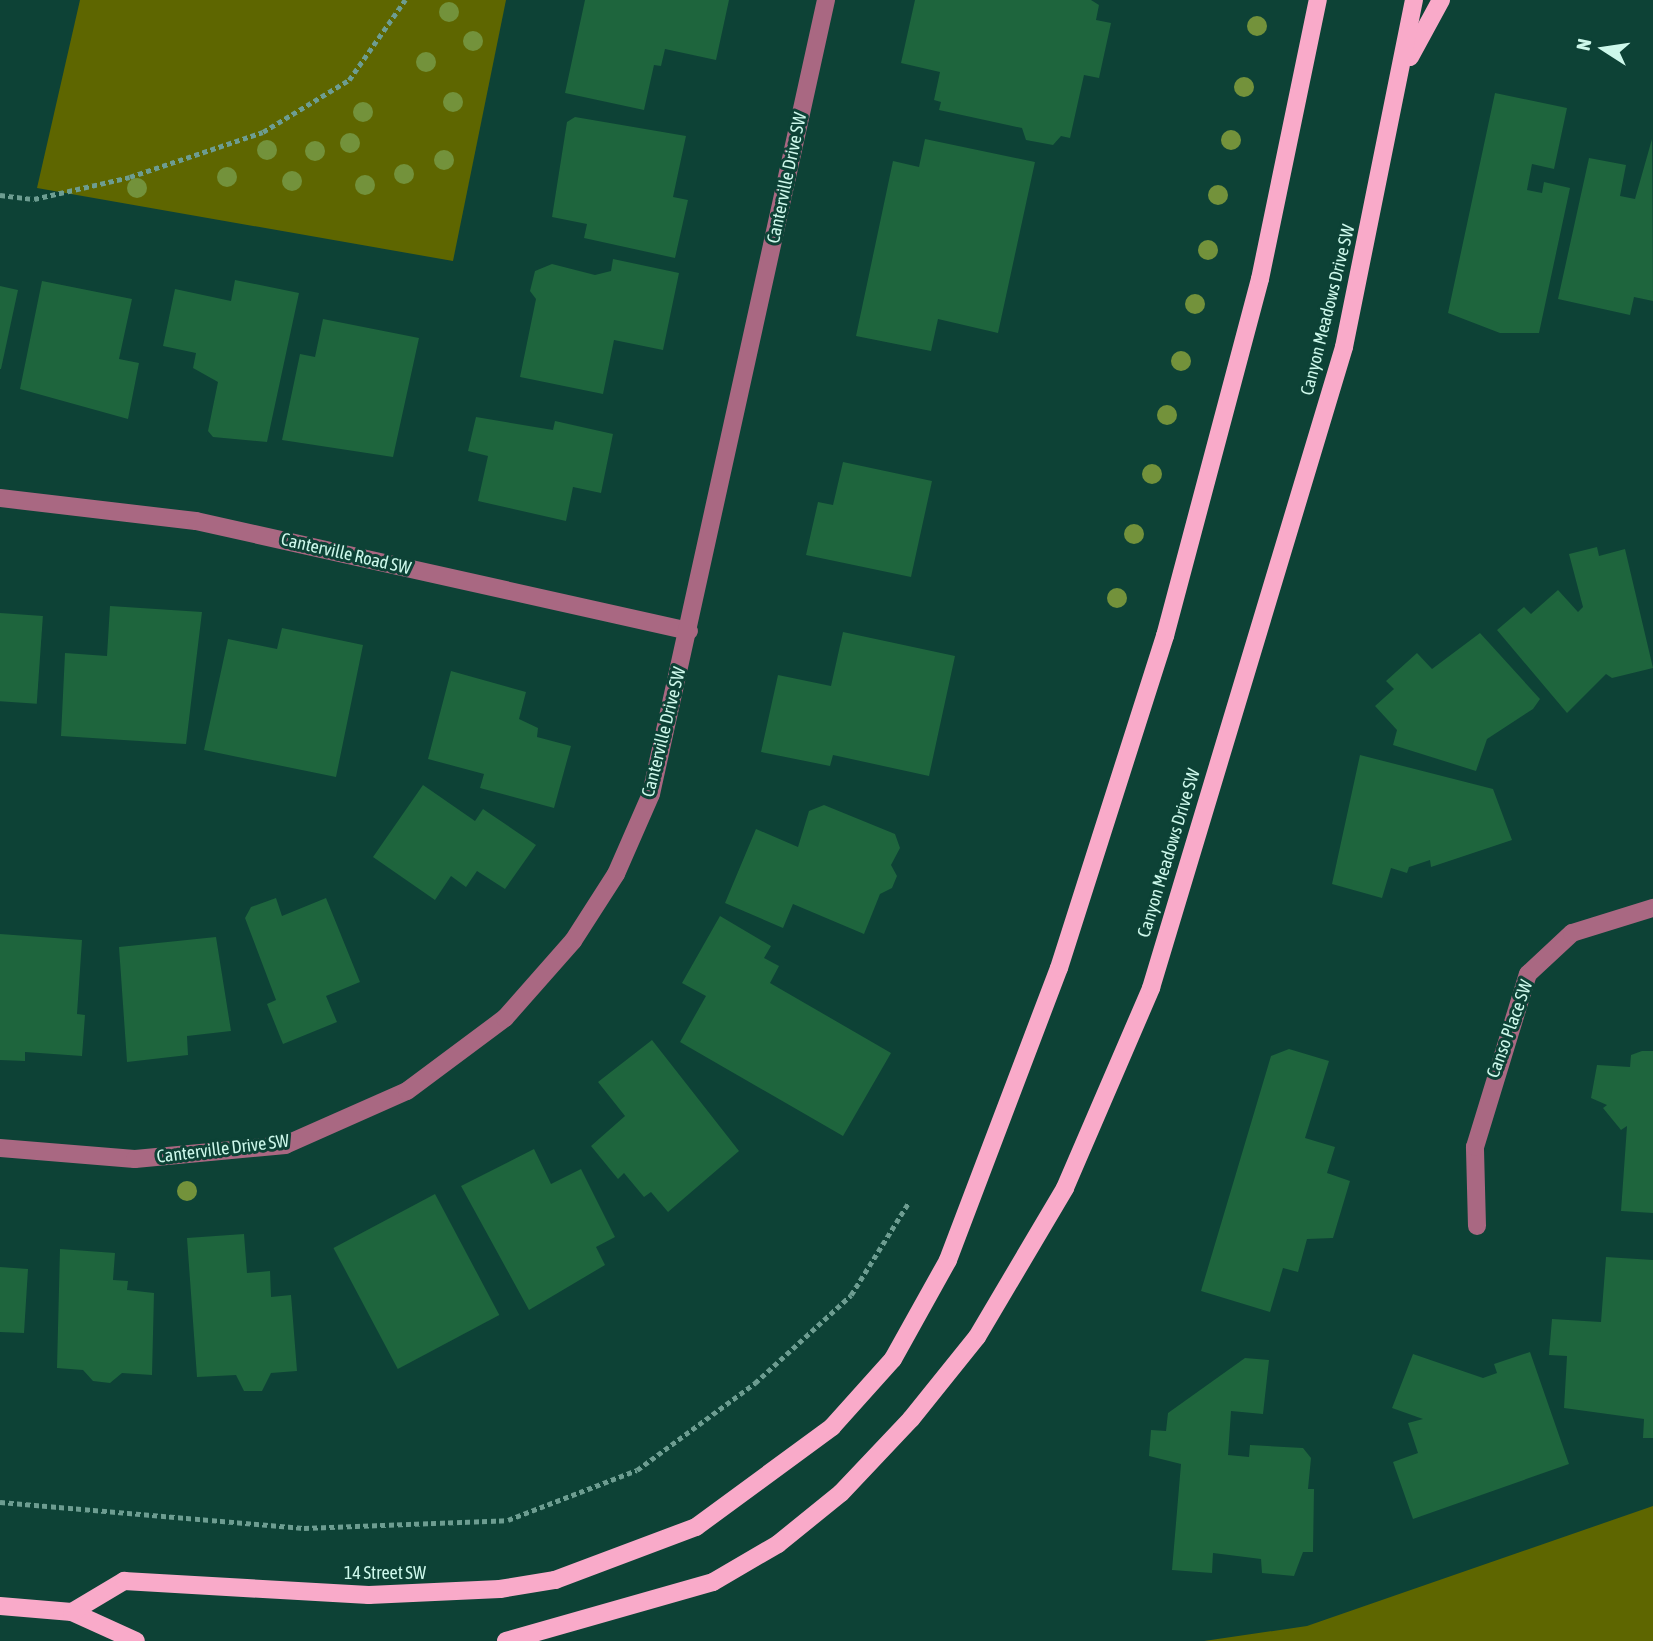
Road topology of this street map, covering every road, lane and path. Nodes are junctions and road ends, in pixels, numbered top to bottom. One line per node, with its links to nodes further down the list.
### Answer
1 (405, 0): 7 (path)
2 (826, 0): 9 (street, Canterville Drive SW)
3 (1318, 0): 16 (main road, 14 Street SW)
4 (1414, 0): 6 (main road, Canyon Meadows Drive SW)
5 (1441, 0): 6 (main road)
6 (1403, 69): 18 (main road, Canyon Meadows Drive SW)
7 (0, 195)
8 (0, 498): 9 (street, Canterville Road SW)
9 (689, 631): 11 (street, Canterville Drive SW)
10 (1653, 908): 13 (street, Canso Place SW)
11 (0, 1148)
12 (909, 1202): 14 (path)
13 (1477, 1226)
14 (0, 1502)
15 (0, 1606): 16 (main road)
16 (72, 1612): 17 (main road)
17 (136, 1641)
18 (506, 1641)

